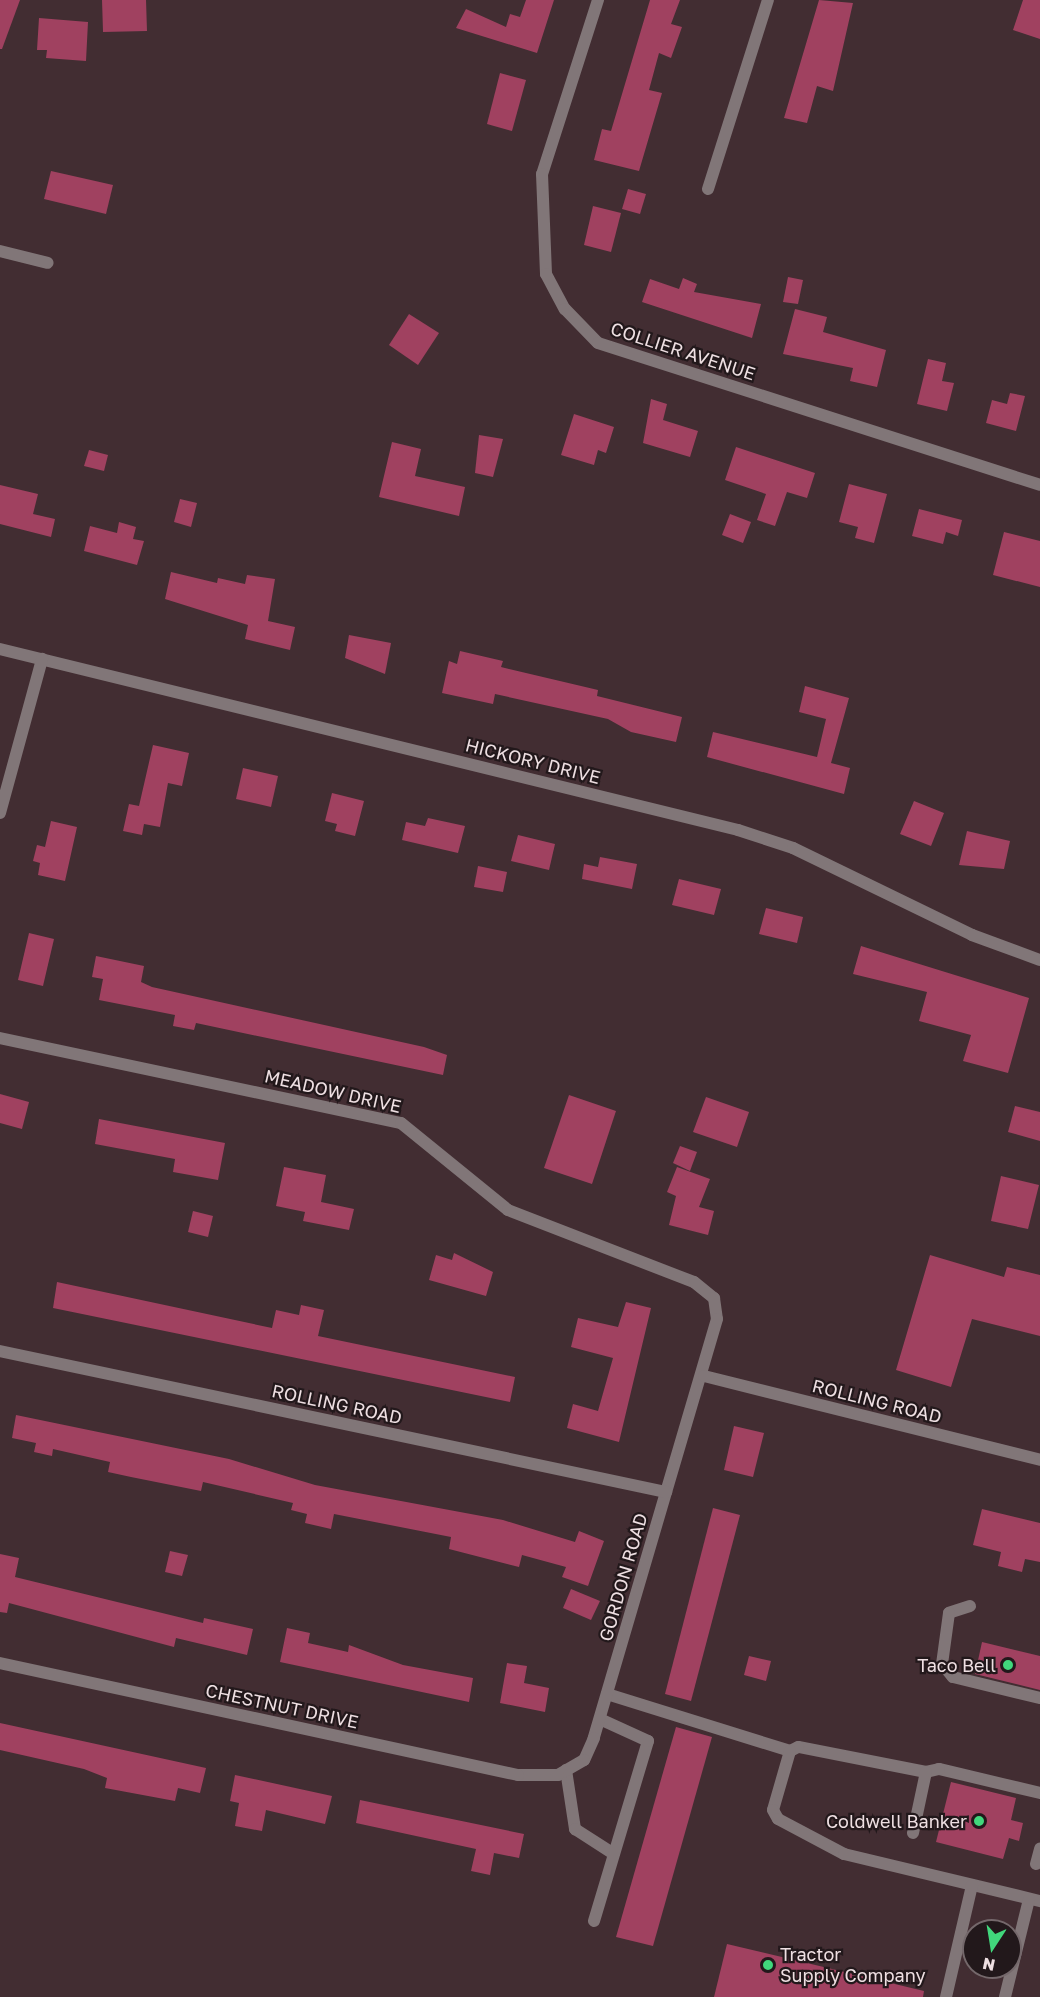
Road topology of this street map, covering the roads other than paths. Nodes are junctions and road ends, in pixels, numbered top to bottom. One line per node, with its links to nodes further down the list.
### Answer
1 (598, 0): 6 (street, COLLIER AVENUE)
2 (768, 0): 3 (street)
3 (708, 189)
4 (0, 251): 5 (street)
5 (48, 263)
6 (1040, 485)
7 (0, 649): 8 (street, HICKORY DRIVE)
8 (42, 658): 9 (street); 10 (street, HICKORY DRIVE)
9 (0, 813)
10 (1040, 960)
11 (0, 1038): 13 (street, MEADOW DRIVE)
12 (0, 1351): 15 (street, ROLLING ROAD)
13 (704, 1376): 14 (street, ROLLING ROAD); 15 (street, GORDON ROAD)
14 (1040, 1460)
15 (666, 1492): 18 (street, GORDON ROAD)
16 (970, 1606): 19 (street)
17 (0, 1663): 22 (street, CHESTNUT DRIVE)
18 (607, 1694): 20 (street, GORDON ROAD); 21 (street)
19 (1040, 1698)
20 (600, 1719): 22 (street, GORDON ROAD); 27 (street)
21 (790, 1751): 23 (street); 29 (street)
22 (562, 1772): 27 (street)
23 (926, 1772): 24 (street); 25 (street)
24 (1040, 1793)
25 (913, 1833)
26 (1040, 1849): 28 (street)
27 (614, 1854): 31 (street)
28 (1036, 1864)
29 (972, 1885): 30 (street); 32 (street)
30 (1035, 1900): 33 (street)
31 (594, 1921)
32 (946, 1997)
33 (1005, 1997)

